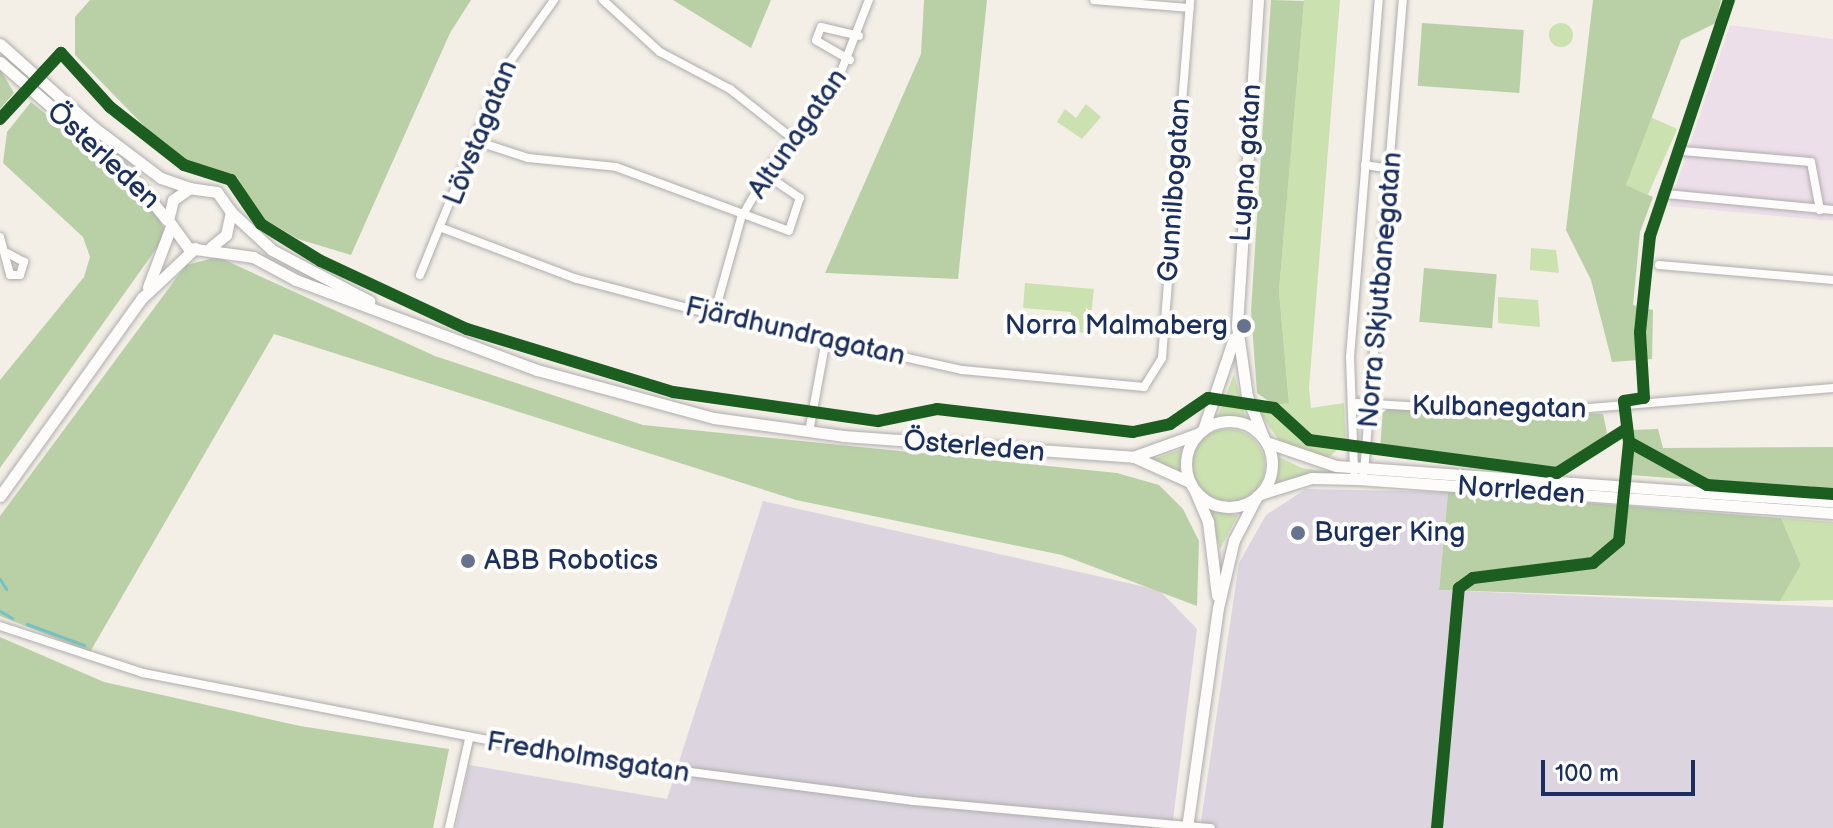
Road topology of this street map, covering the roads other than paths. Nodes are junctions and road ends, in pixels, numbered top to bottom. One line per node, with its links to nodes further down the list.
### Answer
1 (554, 0): 14 (street, Lövstagatan)
2 (603, 0): 13 (street)
3 (869, 0): 9 (street, Altunagatan)
4 (1094, 0): 8 (street)
5 (1258, 0): 37 (main road, Lugna gatan)
6 (1379, 0): 16 (street, Norra Skjutbanegatan)
7 (1403, 0): 17 (street, Norra Skjutbanegatan)
8 (1190, 4): 39 (street, Gunnilbogatan)
9 (859, 36): 11 (street, Altunagatan); 11 (street)
10 (0, 44): 19 (main road, Österleden)
11 (850, 60): 13 (street, Altunagatan)
12 (0, 62): 25 (main road, Österleden)
13 (793, 139): 18 (street, Altunagatan)
14 (476, 141): 24 (street); 26 (street, Lövstagatan)
15 (1682, 151): 21 (street)
16 (1365, 165): 17 (street); 41 (street, Norra Skjutbanegatan)
17 (1390, 169): 42 (street, Norra Skjutbanegatan)
18 (765, 174): 24 (street, Altunagatan); 24 (street)
19 (190, 188): 23 (main road); 25 (main road)
20 (1666, 194): 21 (street)
21 (1820, 210): 22 (street)
22 (1833, 210)
23 (231, 212): 28 (main road); 36 (main road, Österleden)
24 (741, 218): 35 (street, Altunagatan)
25 (169, 224): 29 (main road); 34 (main road)
26 (442, 228): 32 (street, Lövstagatan); 35 (street, Fjärdhundragatan)
27 (0, 237): 30 (street)
28 (211, 247): 29 (main road); 36 (main road, Österleden)
29 (195, 248): 34 (main road)
30 (7, 253)
31 (1659, 265): 33 (street)
32 (420, 275)
33 (1833, 280)
34 (142, 298): 50 (main road)
35 (714, 315): 38 (street, Fjärdhundragatan)
36 (401, 318): 43 (main road, Österleden)
37 (1237, 326): 44 (main road, Lugna gatan); 45 (main road, Lugna gatan)
38 (826, 339): 39 (street, Fjärdhundragatan); 43 (street)
39 (1154, 379)
40 (1833, 388): 42 (street, Kulbanegatan)
41 (1356, 403): 42 (street, Kulbanegatan); 47 (street, Norra Skjutbanegatan)
42 (1371, 403): 47 (street, Norra Skjutbanegatan)
43 (809, 432): 46 (main road, Österleden)
44 (1200, 432): 45 (main road); 46 (main road, Österleden); 48 (main road)
45 (1265, 440): 47 (main road, Norrleden); 49 (main road)
46 (1133, 457): 48 (main road, Österleden)
47 (1359, 472): 49 (main road, Norrleden); 51 (main road, Norrleden); 52 (main road, Norrleden)
48 (1191, 485): 49 (main road); 53 (main road)
49 (1259, 495): 53 (main road)
50 (0, 496)
51 (1833, 502)
52 (1833, 513)
53 (1218, 608): 56 (main road)
54 (0, 626): 55 (street, Fredholmsgatan)
55 (469, 739): 56 (street, Fredholmsgatan); 57 (street)
56 (1187, 827): 58 (street, Fredholmsgatan)
57 (449, 828)
58 (1211, 828)

